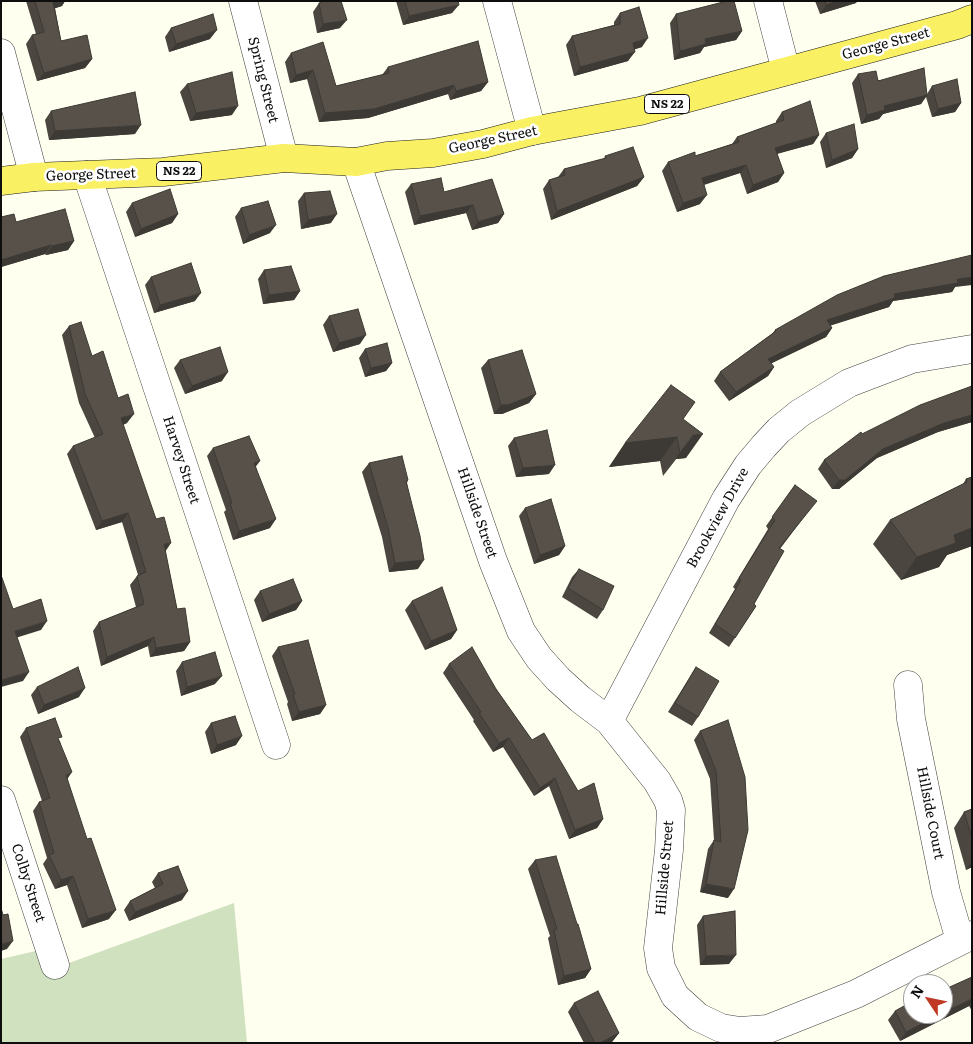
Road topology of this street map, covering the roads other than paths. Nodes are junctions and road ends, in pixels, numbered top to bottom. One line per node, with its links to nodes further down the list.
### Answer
1 (243, 1): 8 (street, Spring Street)
2 (497, 1): 7 (street)
3 (768, 1): 6 (street)
4 (972, 19): 6 (main road, George Street / NS 22)
5 (1, 53): 11 (street)
6 (786, 71): 7 (main road, George Street / NS 22)
7 (532, 131): 9 (main road, George Street / NS 22)
8 (284, 158): 9 (main road, George Street / NS 22); 10 (main road, George Street / NS 22)
9 (356, 162): 15 (street, Hillside Street)
10 (87, 175): 11 (main road, George Street / NS 22); 16 (street, Harvey Street)
11 (34, 177): 12 (main road, George Street / NS 22)
12 (1, 182)
13 (972, 349): 15 (street, Brookview Drive)
14 (908, 685): 18 (street, Hillside Court)
15 (609, 721): 18 (street, Hillside Street)
16 (276, 745)
17 (1, 800): 19 (street, Colby Street)
18 (966, 937)
19 (55, 965)

